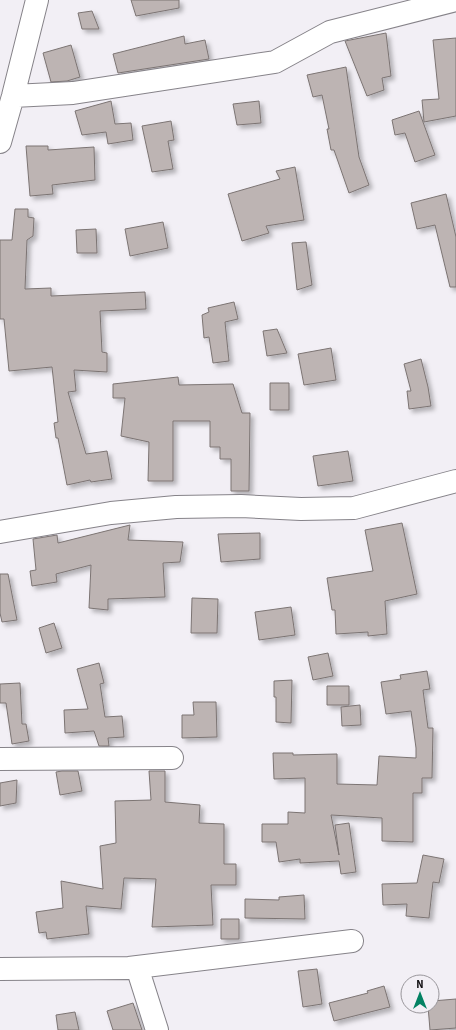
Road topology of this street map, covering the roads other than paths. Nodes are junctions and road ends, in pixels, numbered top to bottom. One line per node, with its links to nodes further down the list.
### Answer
1 (37, 0): 3 (street)
2 (456, 0): 3 (street)
3 (13, 96): 4 (street)
4 (0, 142)
5 (456, 481): 6 (street)
6 (0, 532)
7 (172, 758): 8 (street)
8 (0, 759)
9 (352, 941): 10 (street)
10 (137, 967): 11 (street); 12 (street)
11 (0, 969)
12 (157, 1030)

